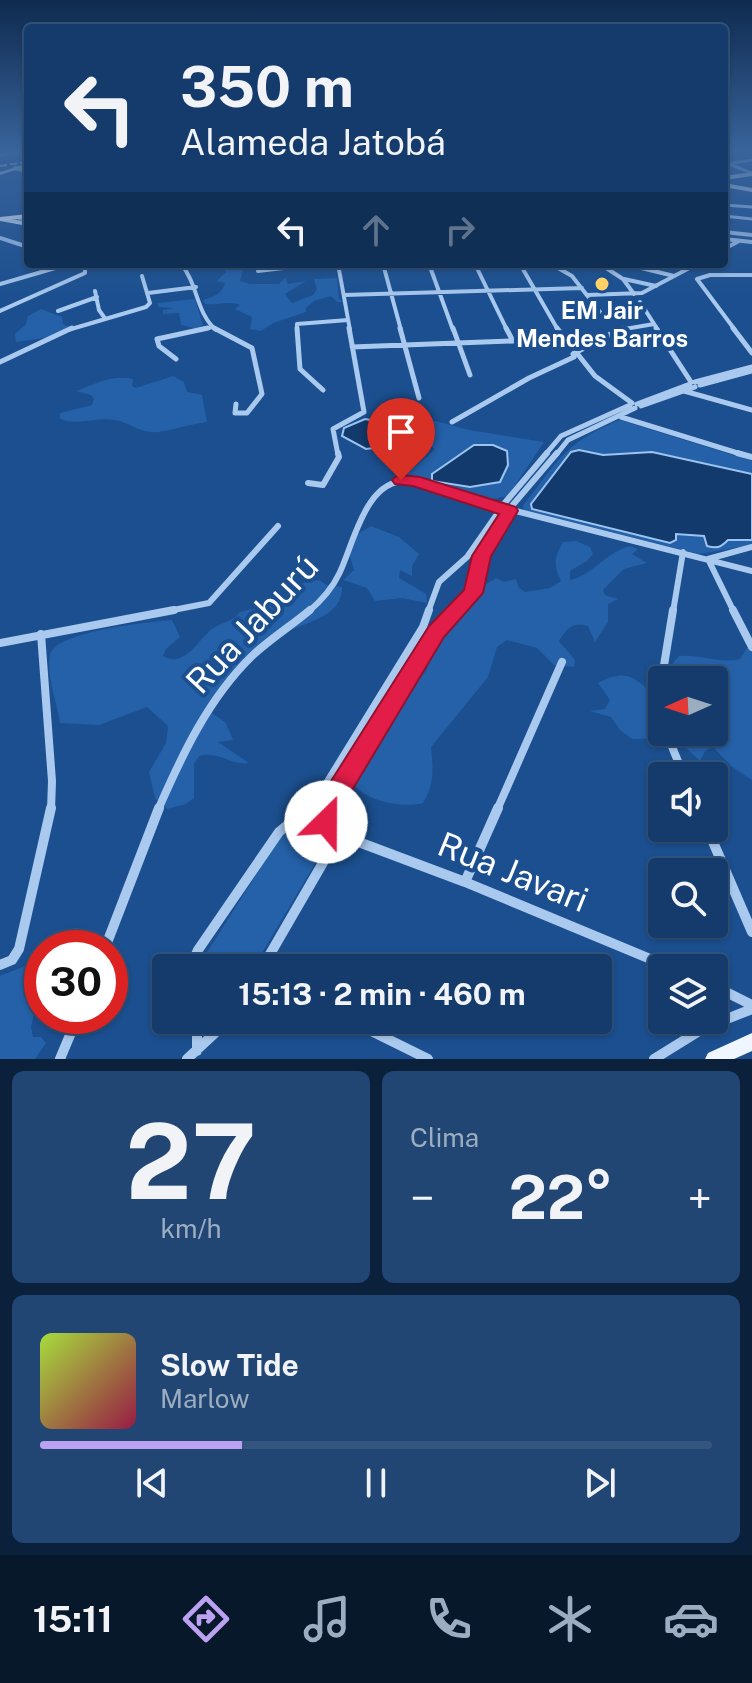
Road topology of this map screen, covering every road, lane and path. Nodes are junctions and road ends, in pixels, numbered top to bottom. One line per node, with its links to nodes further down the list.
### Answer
1 (728, 205): 2 (street)
2 (752, 207)
3 (24, 216): 6 (main road)
4 (24, 216): 6 (main road)
5 (728, 216): 7 (street)
6 (0, 217): 8 (street)
7 (752, 219)
8 (24, 223)
9 (728, 232): 10 (street)
10 (752, 235)
11 (0, 238): 14 (street)
12 (728, 240): 13 (street)
13 (739, 241): 15 (street); 18 (street)
14 (14, 242): 16 (street); 17 (street)
15 (752, 242)
16 (0, 244)
17 (24, 246)
18 (728, 247)
19 (55, 268): 37 (street)
20 (84, 268): 53 (street)
21 (184, 268): 39 (street)
22 (283, 268): 32 (street)
23 (339, 268): 48 (street)
24 (384, 268): 46 (street)
25 (430, 268): 44 (street)
26 (477, 268): 43 (street)
27 (522, 268): 41 (street)
28 (558, 268): 40 (street)
29 (606, 268): 36 (street)
30 (641, 268): 35 (street)
31 (686, 268): 35 (street)
32 (258, 271)
33 (752, 275): 66 (street)
34 (142, 276): 45 (street)
35 (674, 276): 38 (street)
36 (623, 279): 38 (street); 47 (street)
37 (0, 284)
38 (656, 286): 47 (street)
39 (196, 287): 45 (street); 60 (street)
40 (582, 288): 41 (street); 49 (street)
41 (534, 289): 43 (street); 67 (street)
42 (95, 291): 50 (street)
43 (488, 291): 44 (street); 62 (street)
44 (439, 292): 46 (street); 63 (street)
45 (148, 293): 56 (street)
46 (391, 293): 48 (street); 64 (street)
47 (634, 294): 49 (street)
48 (344, 295): 57 (street)
49 (587, 295): 55 (street)
50 (97, 297): 52 (street); 54 (street)
51 (640, 302): 59 (street)
52 (99, 310): 56 (street); 58 (street)
53 (0, 311)
54 (58, 311)
55 (600, 312)
56 (104, 317): 58 (street)
57 (348, 320): 65 (street); 73 (street)
58 (92, 321): 69 (street)
59 (654, 324): 67 (street); 72 (street)
60 (212, 327): 68 (street); 76 (street)
61 (540, 340): 62 (street)
62 (513, 341): 63 (street)
63 (459, 344): 64 (street); 71 (street)
64 (406, 346): 65 (street); 75 (street)
65 (352, 347): 82 (street)
66 (752, 353)
67 (574, 356): 77 (street); 80 (street)
68 (176, 359)
69 (0, 362)
70 (752, 369): 72 (street)
71 (470, 375)
72 (694, 384): 74 (street); 77 (street)
73 (323, 390)
74 (684, 391): 77 (street); 78 (street)
75 (419, 398)
76 (236, 404)
77 (635, 405): 79 (street); 83 (street)
78 (752, 410)
79 (621, 417): 81 (street); 83 (street)
80 (452, 422)
81 (752, 457)
82 (308, 483)
83 (506, 508): 86 (street); 89 (street); 90 (street); 101 (street, Rua Jaburú)
84 (278, 526): 91 (street)
85 (752, 547): 87 (street)
86 (683, 552): 87 (street); 95 (street)
87 (708, 559): 88 (street); 93 (street)
88 (752, 571)
89 (425, 624): 90 (street); 96 (street)
90 (440, 628): 97 (street)
91 (41, 634): 92 (street); 106 (street)
92 (0, 643)
93 (752, 647)
94 (562, 662): 100 (street)
95 (664, 666)
96 (298, 815): 97 (street); 103 (street)
97 (326, 822): 98 (street)
98 (332, 832): 100 (street, Rua Javari); 104 (street)
99 (713, 842): 102 (street)
100 (465, 882): 105 (street, Rua Javari)
101 (112, 930)
102 (752, 932)
103 (196, 954)
104 (270, 954)
105 (648, 958)
106 (0, 965)
107 (728, 994): 108 (street)
108 (752, 1007): 117 (street)
109 (70, 1034): 115 (street)
110 (195, 1034): 114 (street)
111 (214, 1034): 114 (street)
112 (377, 1034): 116 (street)
113 (752, 1042): 118 (main road)
114 (192, 1055)
115 (60, 1059)
116 (428, 1059)
117 (654, 1059)
118 (714, 1059)

